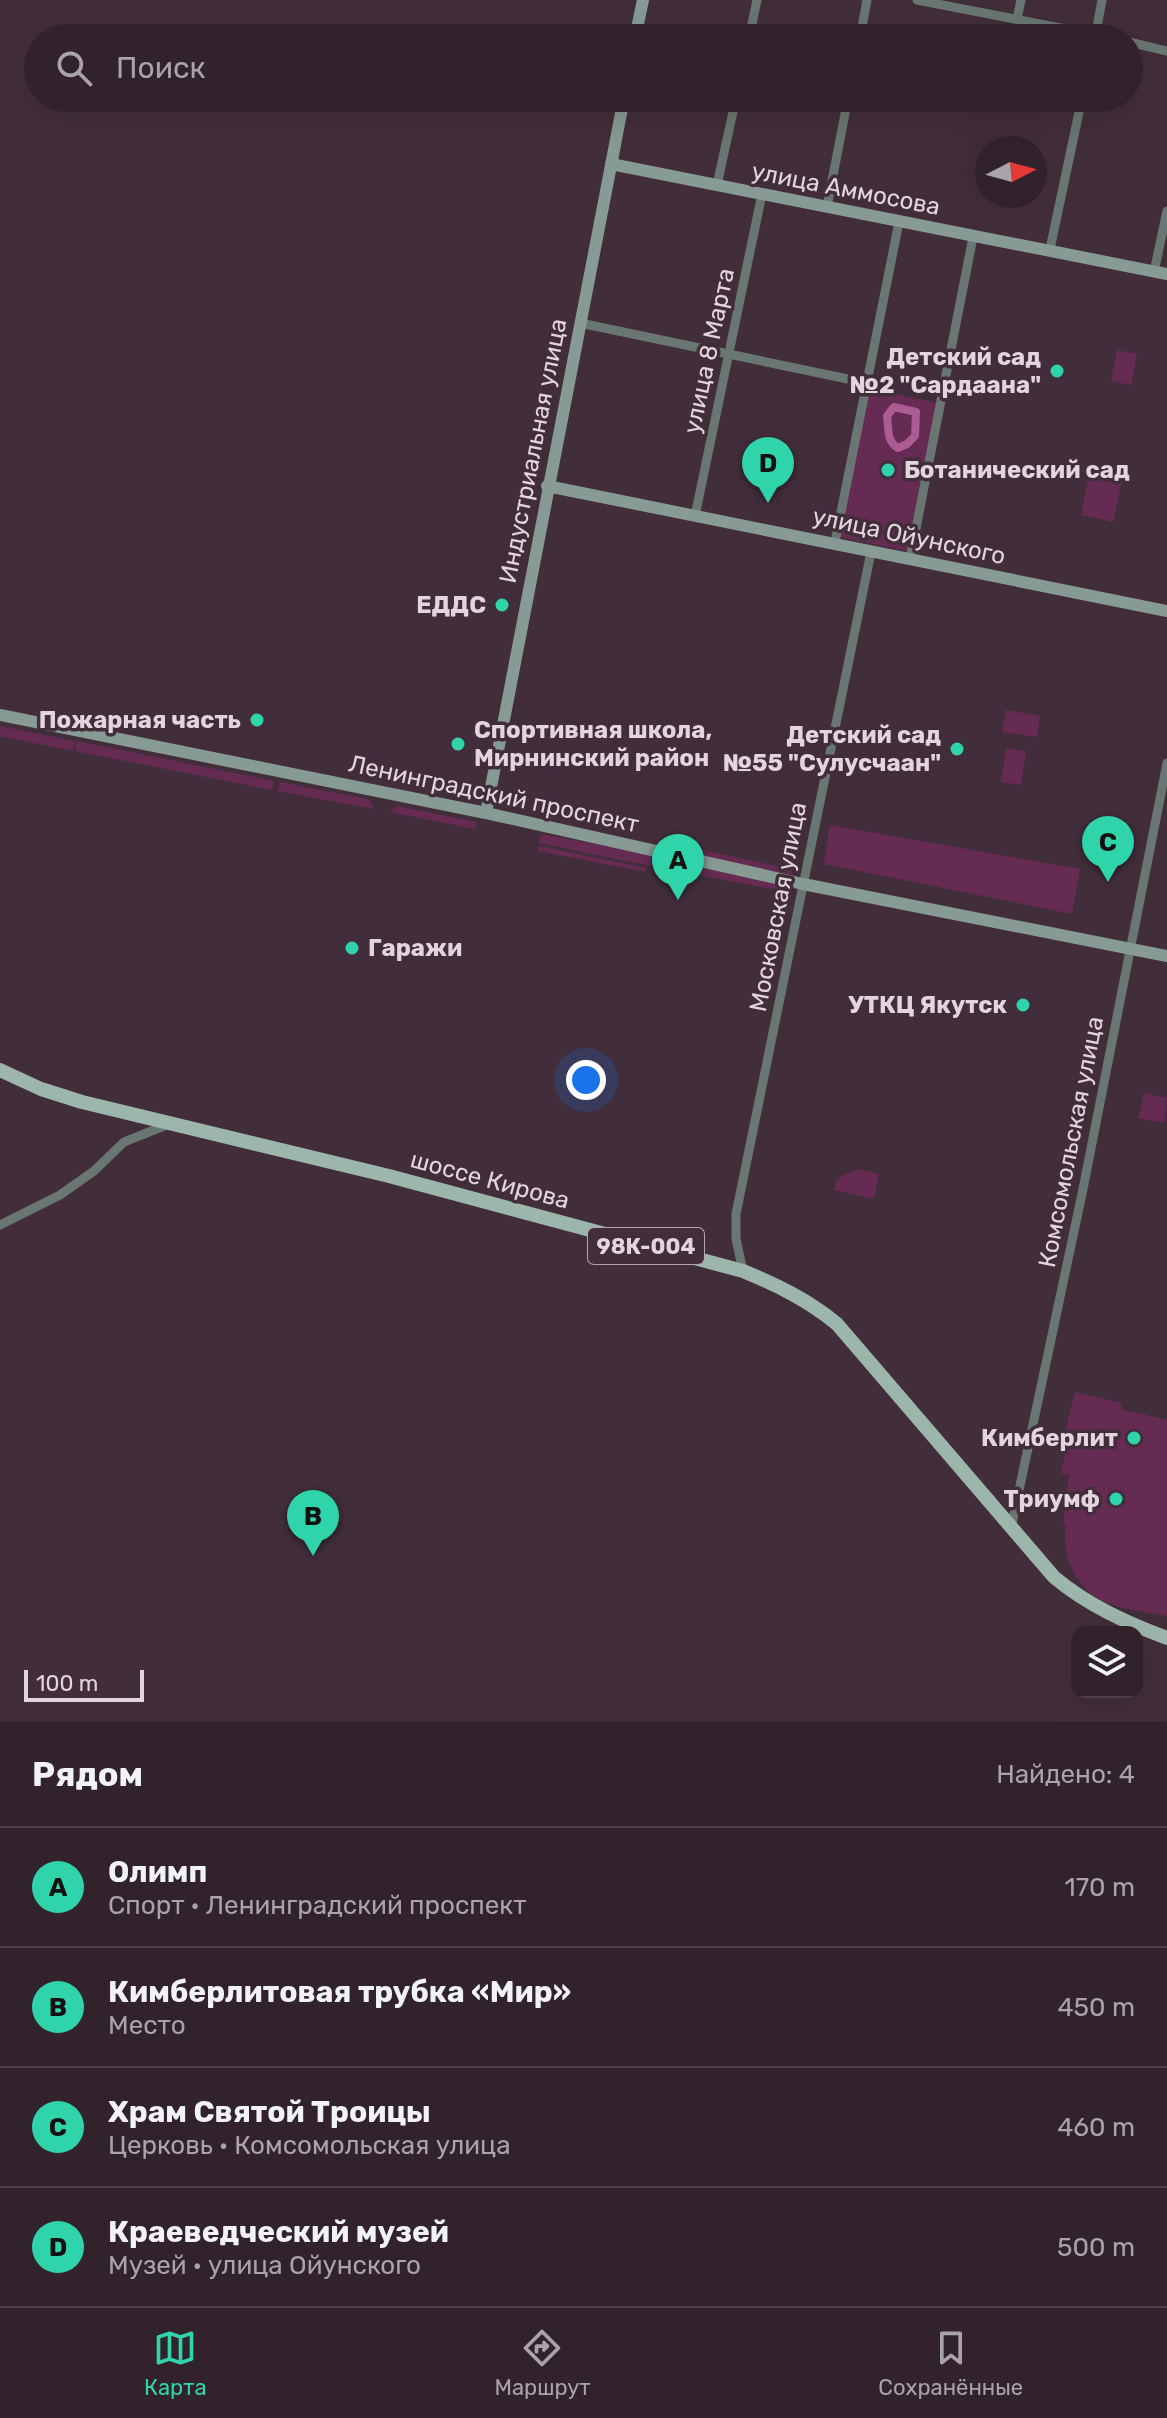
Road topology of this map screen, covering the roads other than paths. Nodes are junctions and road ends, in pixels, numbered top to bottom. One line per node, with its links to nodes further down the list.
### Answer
1 (643, 0): 9 (main road)
2 (757, 0): 10 (street)
3 (867, 0): 11 (street)
4 (917, 0): 7 (street)
5 (1021, 0): 8 (street)
6 (1102, 0): 13 (street)
7 (950, 3): 8 (street)
8 (1017, 19): 12 (street)
9 (638, 24)
10 (752, 24)
11 (863, 24)
12 (1040, 24)
13 (1097, 24)
14 (1143, 45): 15 (street)
15 (1167, 51)
16 (621, 112): 20 (main road, Индустриальная улица)
17 (733, 112): 21 (street)
18 (845, 112): 23 (street)
19 (1079, 112): 27 (street)
20 (611, 164): 21 (main road, улица Аммосова); 29 (main road, Индустриальная улица)
21 (717, 185): 22 (main road, улица Аммосова)
22 (762, 194): 23 (main road, улица Аммосова); 30 (street, улица 8 Марта)
23 (827, 207): 25 (main road, улица Аммосова)
24 (1167, 211): 28 (street)
25 (899, 222): 26 (main road, улица Аммосова); 31 (street)
26 (973, 237): 27 (main road, улица Аммосова); 36 (street)
27 (1050, 249): 28 (main road, улица Аммосова)
28 (1160, 273)
29 (580, 323): 30 (street); 32 (main road, Индустриальная улица)
30 (729, 354): 31 (street); 33 (street, улица 8 Марта)
31 (867, 383): 34 (street)
32 (547, 486): 33 (main road, улица Ойунского); 40 (main road, Индустриальная улица)
33 (695, 516): 34 (main road, улица Ойунского)
34 (835, 542): 35 (main road, улица Ойунского)
35 (871, 552): 36 (main road, улица Ойунского); 41 (street, Московская улица)
36 (910, 559): 37 (main road, улица Ойунского)
37 (1167, 611)
38 (0, 715): 40 (main road, Ленинградский проспект)
39 (1167, 763): 42 (street, Комсомольская улица)
40 (486, 813): 41 (main road, Ленинградский проспект)
41 (803, 884): 42 (main road, Ленинградский проспект); 47 (street, Московская улица)
42 (1131, 949): 43 (main road, Ленинградский проспект); 48 (street, Комсомольская улица)
43 (1167, 956)
44 (0, 1070): 45 (main road, шоссе Кирова / 98К-004)
45 (169, 1124): 46 (street); 47 (main road, шоссе Кирова / 98К-004)
46 (0, 1225)
47 (743, 1271): 48 (main road, шоссе Кирова / 98К-004)
48 (1011, 1528): 49 (main road, шоссе Кирова / 98К-004)
49 (1167, 1638)

